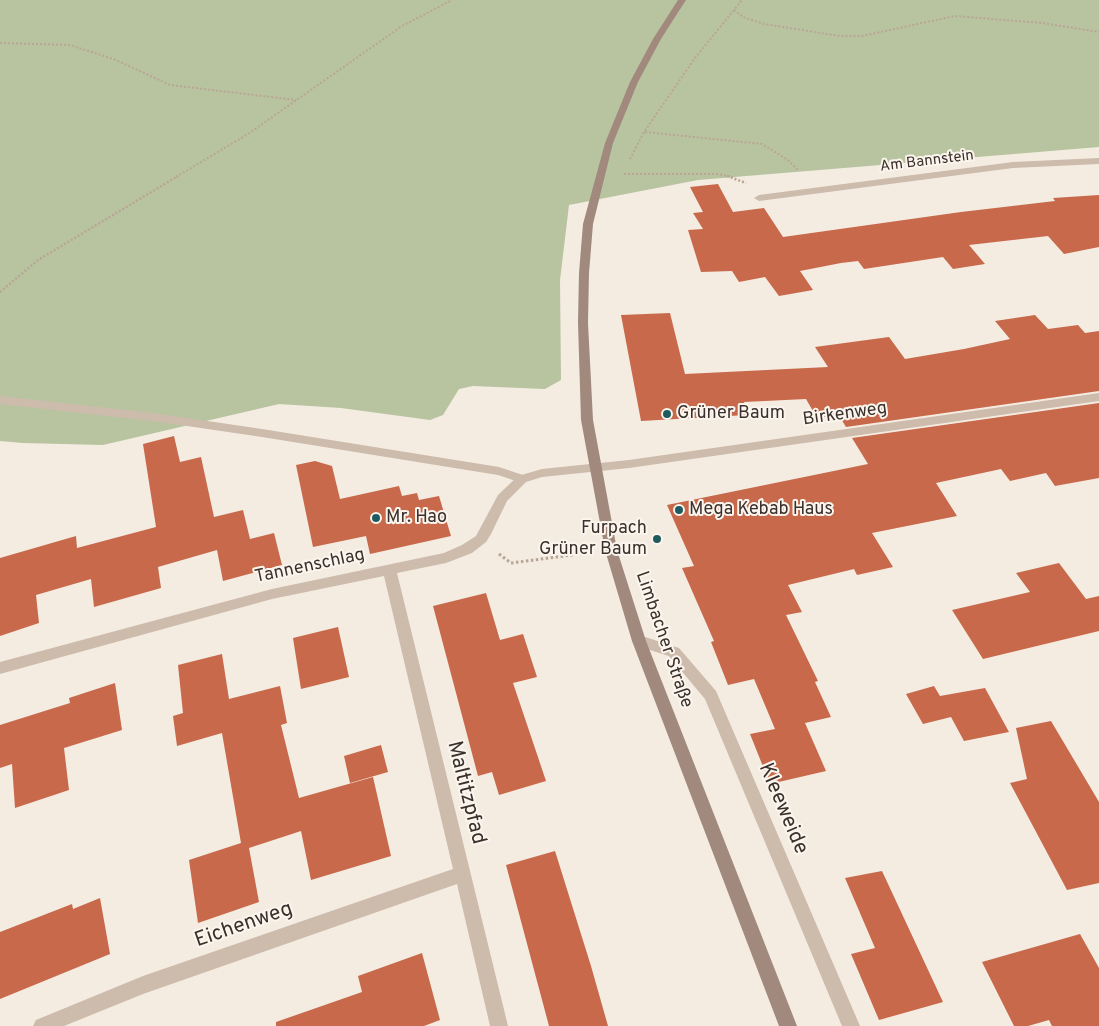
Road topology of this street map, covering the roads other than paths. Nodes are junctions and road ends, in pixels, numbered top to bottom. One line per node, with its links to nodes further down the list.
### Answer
1 (682, 0): 6 (main road, Limbacher Straße)
2 (1099, 161): 3 (street, Am Bannstein)
3 (759, 198)
4 (1099, 397): 6 (street, Birkenweg)
5 (0, 400): 7 (street)
6 (597, 468): 7 (street, Tannenschlag); 9 (main road, Limbacher Straße)
7 (522, 479): 8 (street, Tannenschlag)
8 (389, 569): 10 (street, Tannenschlag); 11 (street, Maltitzpfad)
9 (639, 642): 14 (main road, Limbacher Straße); 15 (street, Kleeweide)
10 (0, 668)
11 (463, 874): 12 (street, Eichenweg); 13 (street, Maltitzpfad)
12 (42, 1026)
13 (499, 1026)
14 (788, 1026)
15 (851, 1026)

